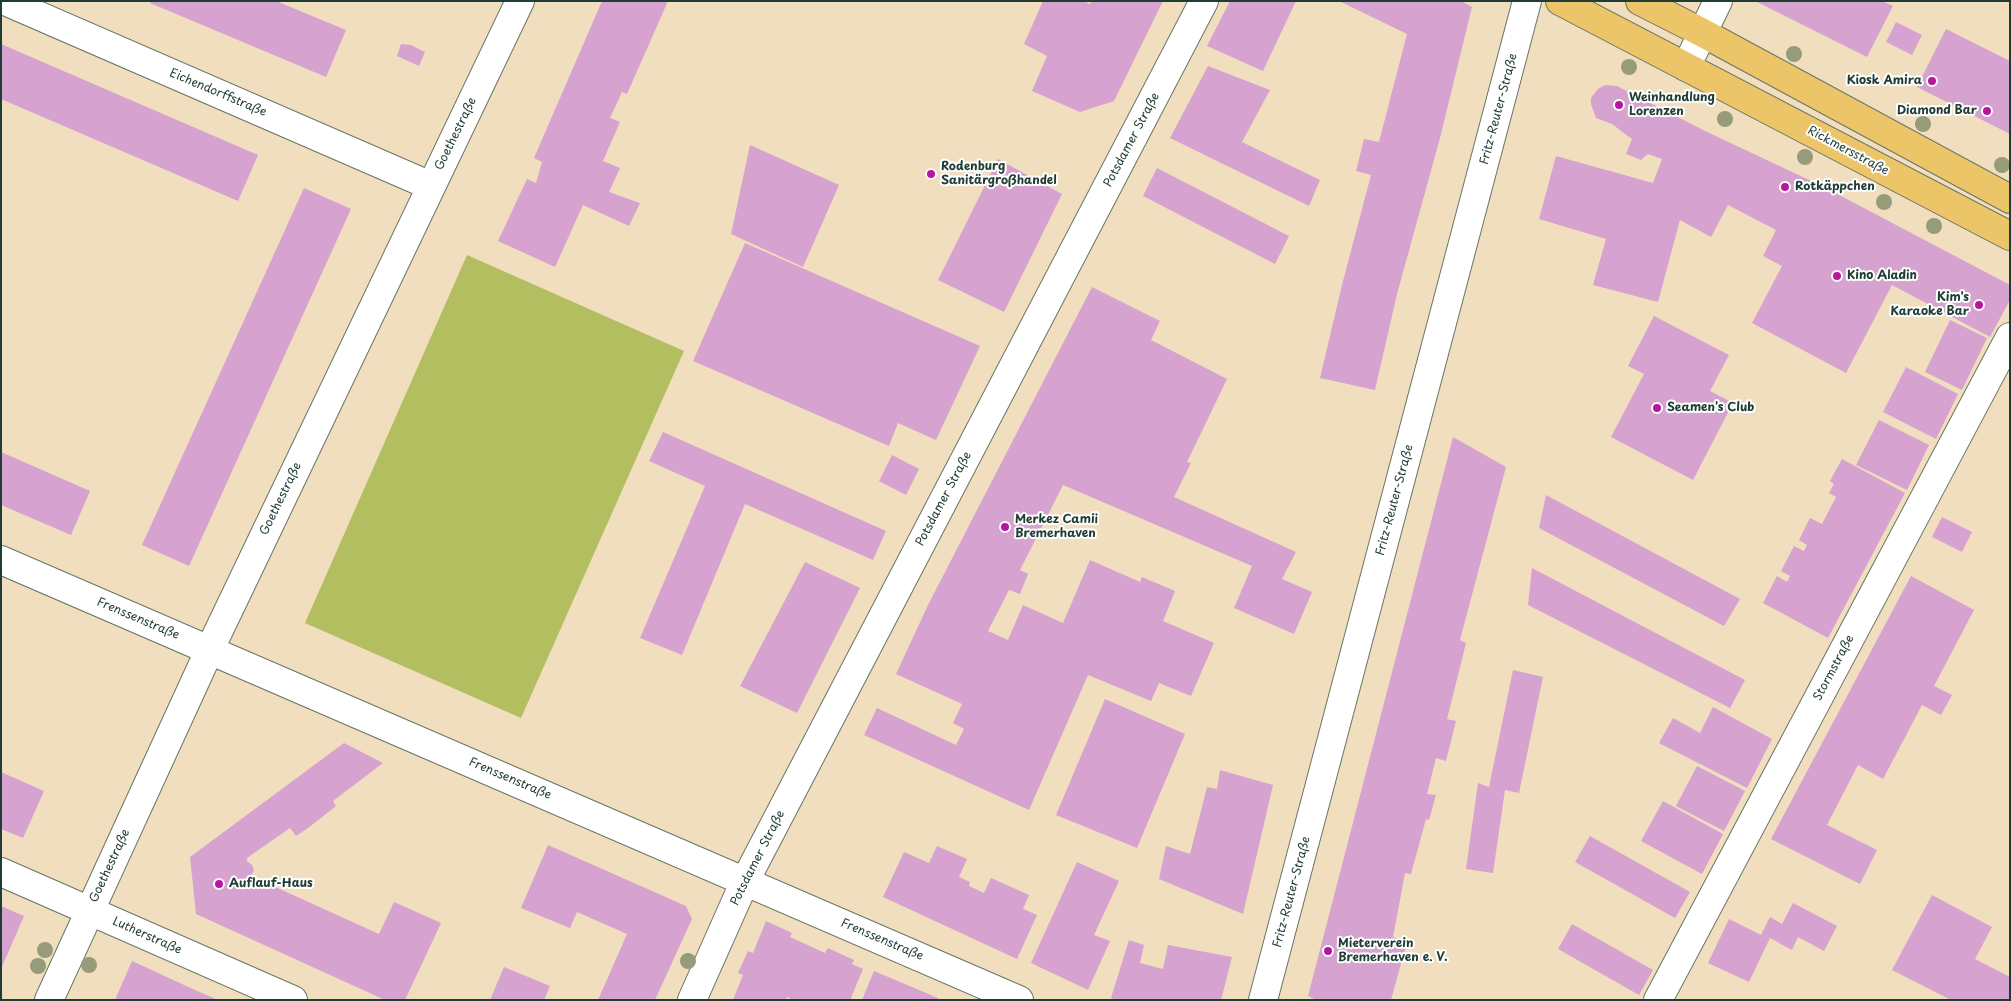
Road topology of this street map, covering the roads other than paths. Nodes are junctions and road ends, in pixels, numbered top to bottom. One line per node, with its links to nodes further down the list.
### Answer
1 (5, 1): 10 (street, Eichendorffstraße)
2 (520, 1): 10 (street, Goethestraße)
3 (1204, 1): 17 (street, Potsdamer Straße)
4 (1528, 1): 23 (street, Fritz-Reuter-Straße)
5 (1560, 1): 9 (main road, Rickmersstraße)
6 (1640, 1): 8 (main road)
7 (1718, 1): 8 (street)
8 (1702, 32): 9 (street); 11 (main road)
9 (1686, 66): 12 (main road, Rickmersstraße)
10 (431, 186): 15 (street, Goethestraße)
11 (2010, 199)
12 (2010, 236)
13 (2010, 337): 24 (street, Stormstraße)
14 (1, 560): 15 (street, Frenssenstraße)
15 (210, 649): 17 (street, Frenssenstraße); 18 (street, Goethestraße)
16 (1, 872): 18 (street, Lutherstraße)
17 (745, 881): 21 (street, Potsdamer Straße); 22 (street, Frenssenstraße)
18 (90, 911): 19 (street, Goethestraße); 20 (street, Lutherstraße)
19 (49, 1000)
20 (293, 1000)
21 (692, 1000)
22 (1018, 1000)
23 (1263, 1000)
24 (1658, 1000)

